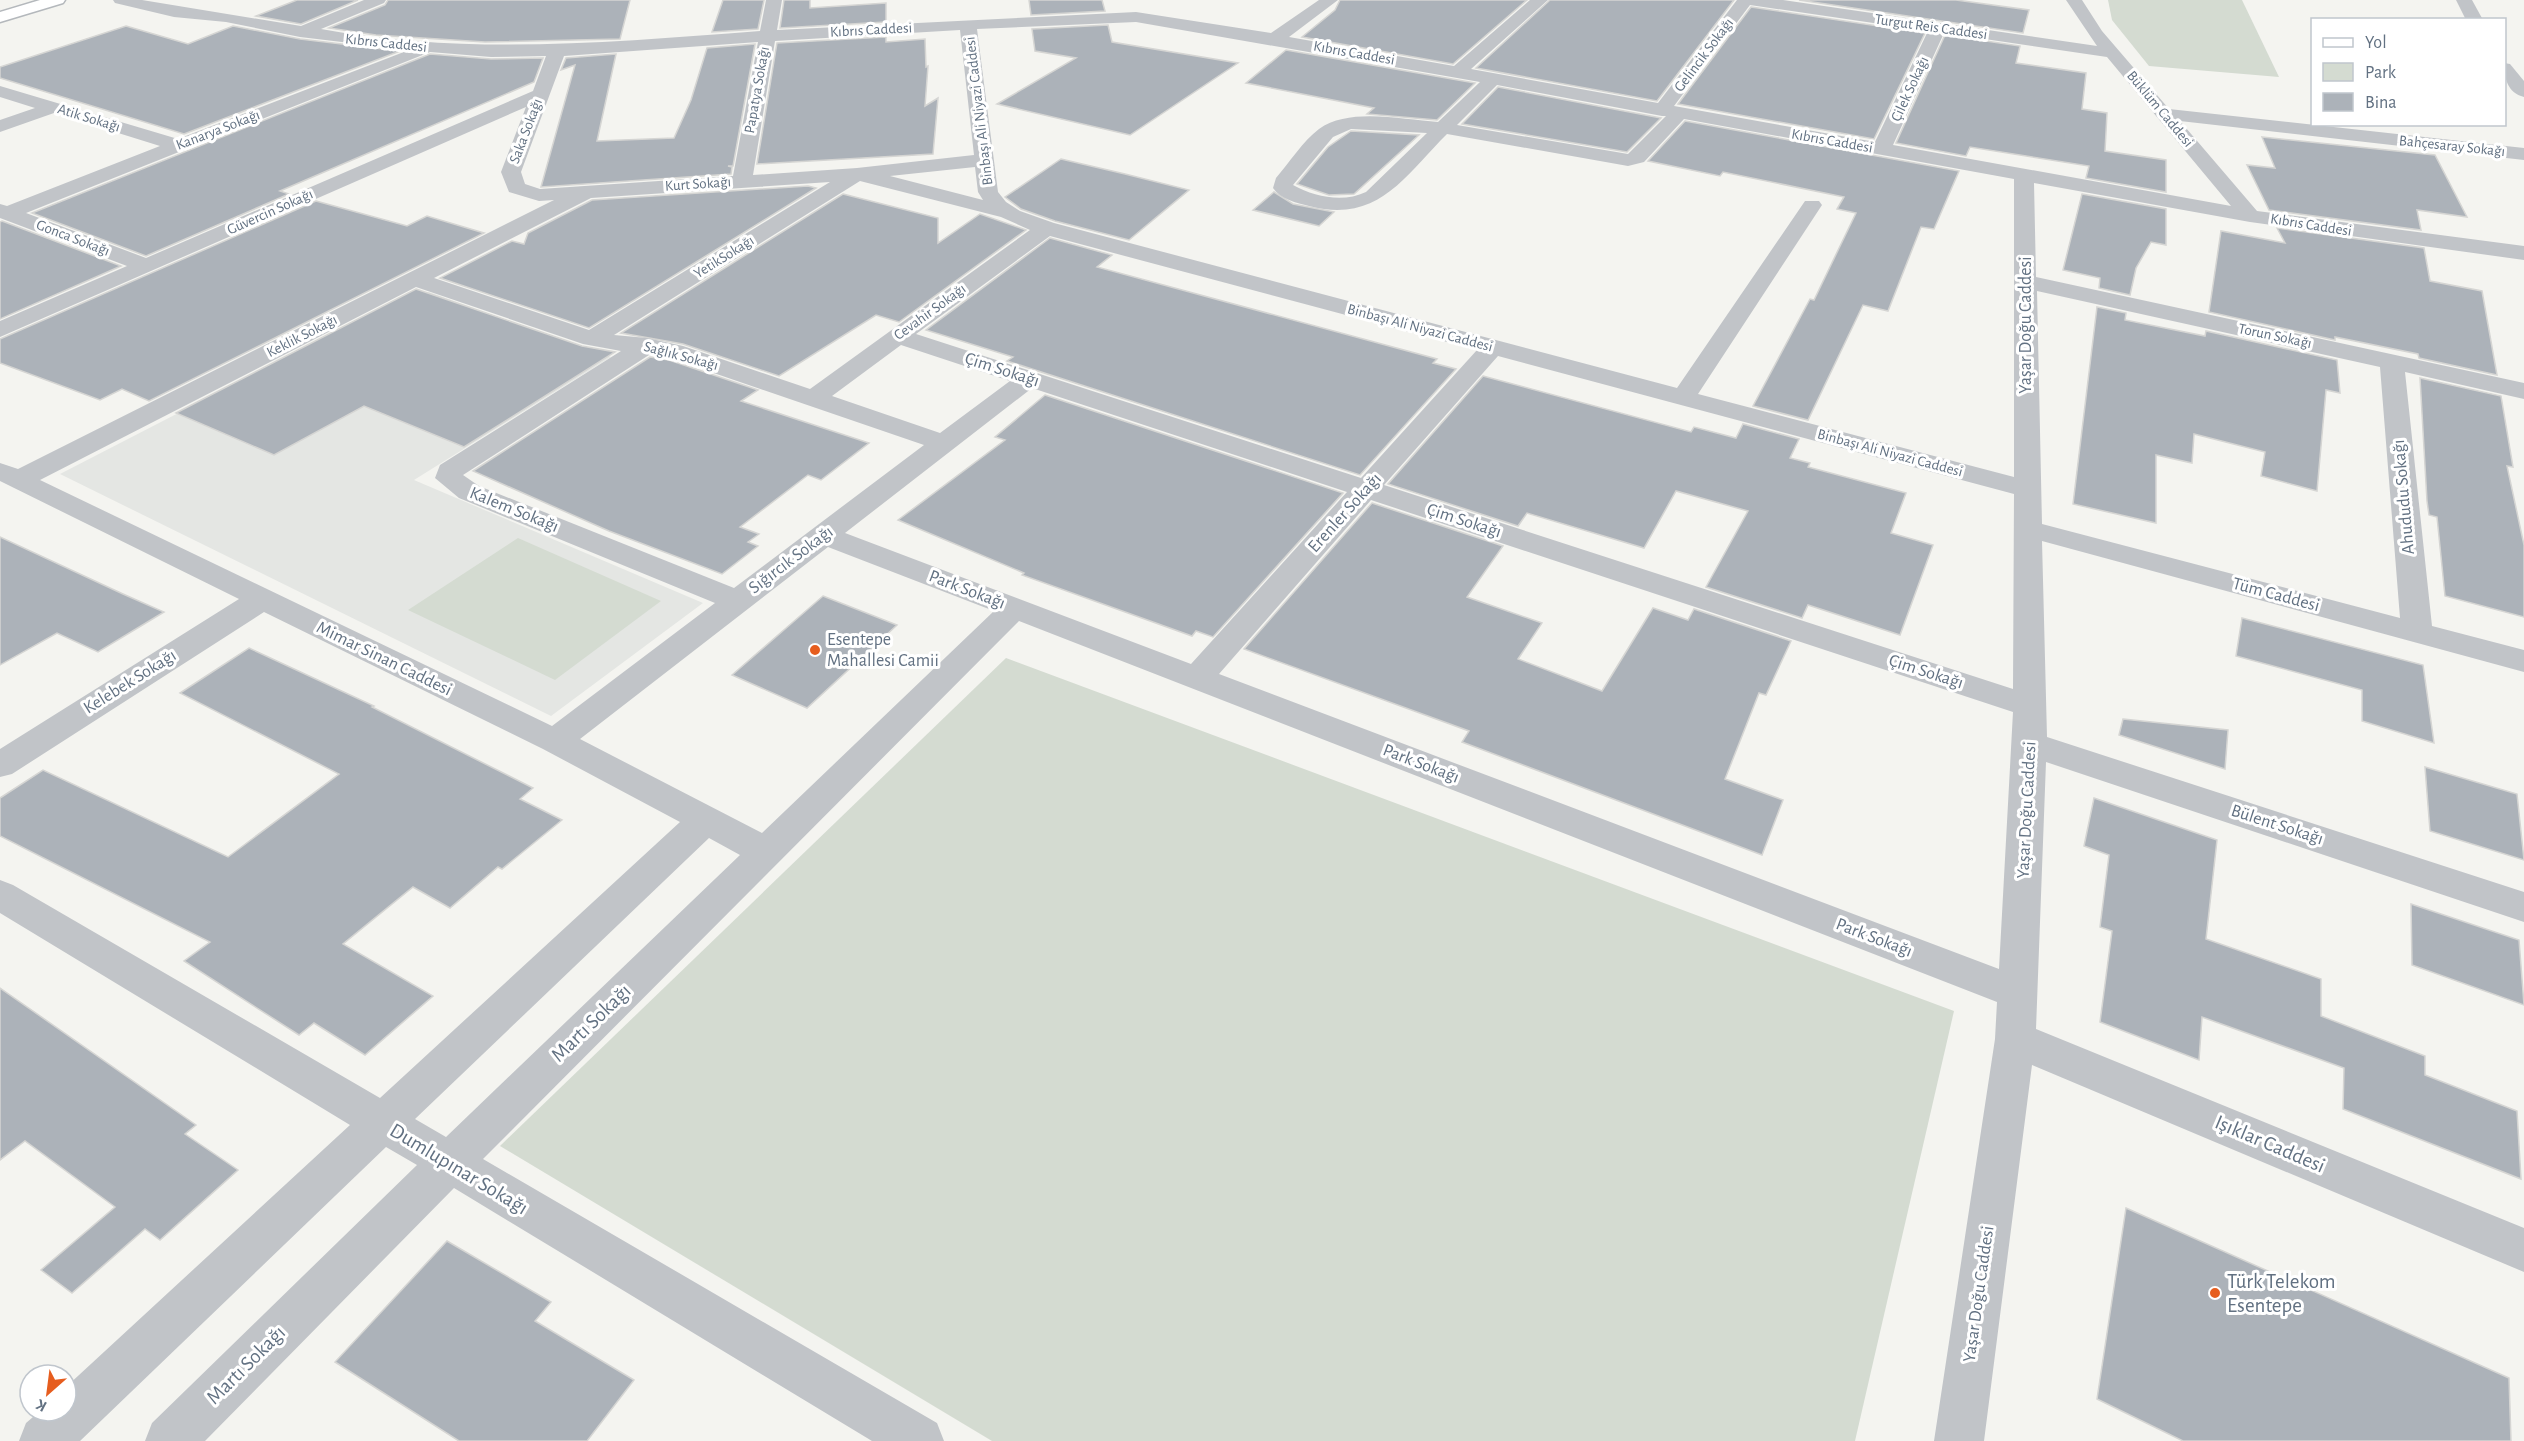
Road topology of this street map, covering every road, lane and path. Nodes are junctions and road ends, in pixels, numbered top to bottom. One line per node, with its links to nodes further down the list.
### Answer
1 (15, 0): 12 (main road)
2 (57, 0): 16 (main road)
3 (121, 0): 15 (street, Kıbrıs Caddesi)
4 (378, 0): 21 (street)
5 (774, 0): 22 (street, Papatya Sokağı)
6 (1330, 0): 23 (street)
7 (1540, 0): 31 (street)
8 (1745, 0): 37 (street, Gelincik Sokağı)
9 (1750, 0): 20 (street, Turgut Reis Caddesi)
10 (2074, 0): 27 (street, Büklüm Caddesi)
11 (2464, 0): 18 (street)
12 (0, 4)
13 (254, 7): 17 (street)
14 (1134, 9): 19 (street, Kıbrıs Caddesi); 23 (street, Kıbrıs Caddesi)
15 (174, 12): 17 (street, Kıbrıs Caddesi); 24 (street, Kıbrıs Caddesi)
16 (0, 17)
17 (226, 17): 21 (street, Kıbrıs Caddesi)
18 (2474, 18)
19 (968, 24): 22 (street, Kıbrıs Caddesi); 44 (street, Binbaşı Ali Niyazi Caddesi)
20 (1938, 28): 27 (street, Turgut Reis Caddesi); 42 (street, Çilek Sokağı)
21 (300, 32): 25 (street, Kıbrıs Caddesi)
22 (767, 36): 26 (street, Kıbrıs Caddesi); 47 (street, Papatya Sokağı)
23 (1274, 39): 31 (street, Kıbrıs Caddesi)
24 (274, 43)
25 (429, 48): 26 (street, Kıbrıs Caddesi); 30 (street, Kanarya Sokağı)
26 (557, 51): 35 (street, Saka Sokağı)
27 (2112, 52): 38 (street, Büklüm Caddesi)
28 (2508, 60): 34 (street)
29 (340, 61): 30 (street, Kıbrıs Caddesi)
30 (373, 70): 41 (street, Kanarya Sokağı)
31 (1458, 72): 32 (street, Kıbrıs Caddesi)
32 (1492, 79): 37 (street, Kıbrıs Caddesi); 40 (street)
33 (0, 91): 36 (street, Atik Sokağı)
34 (2524, 92)
35 (541, 94): 49 (street, Saka Sokağı); 56 (street, Güvercin Sokağı)
36 (54, 107): 39 (street); 41 (street, Atik Sokağı)
37 (1671, 111): 40 (street, Gelincik Sokağı); 42 (street, Kıbrıs Caddesi)
38 (2164, 114): 43 (street, Bahçesaray Sokağı); 53 (street, Büklüm Caddesi)
39 (0, 126)
40 (1443, 128): 40 (street)
41 (179, 146): 51 (street, Kanarya Sokağı)
42 (1881, 150): 46 (street, Kıbrıs Caddesi)
43 (2524, 154)
44 (984, 160): 45 (street, Kurt Sokağı); 52 (street, Binbaşı Ali Niyazi Caddesi)
45 (857, 174): 47 (street, Kurt Sokağı); 52 (street, Kurt Sokağı); 61 (street, YetikSokağı)
46 (2024, 176): 53 (street, Kıbrıs Caddesi); 58 (street, Yaşar Doğu Caddesi)
47 (742, 180): 48 (street, Kurt Sokağı)
48 (586, 192): 49 (street, Kurt Sokağı); 57 (street, Keklik Sokağı)
49 (539, 195)
50 (1812, 205): 68 (street)
51 (3, 211): 56 (street, Gonca Sokağı)
52 (1004, 212): 54 (street, Binbaşı Ali Niyazi Caddesi)
53 (2250, 216): 55 (street, Kıbrıs Caddesi)
54 (1046, 228): 60 (street, Cevahir Sokağı); 63 (street, Binbaşı Ali Niyazi Caddesi)
55 (2524, 253)
56 (147, 266): 59 (street, Güvercin Sokağı)
57 (415, 279): 61 (street, Sağlık Sokağı); 70 (street, Keklik Sokağı)
58 (2026, 282): 64 (street, Torun Sokağı); 72 (street, Yaşar Doğu Caddesi)
59 (0, 330)
60 (898, 336): 65 (street, Çim Sokağı); 67 (street, Cevahir Sokağı)
61 (591, 339): 62 (street, Sağlık Sokağı)
62 (647, 345): 67 (street, Sağlık Sokağı); 76 (street, Kalem Sokağı)
63 (1492, 348): 68 (street, Binbaşı Ali Niyazi Caddesi); 71 (street, Erenler Sokağı)
64 (2392, 362): 66 (street, Torun Sokağı); 78 (street, Ahududu Sokağı)
65 (1028, 379): 69 (street, Sığırcık Sokağı); 71 (street, Çim Sokağı)
66 (2524, 391)
67 (814, 397): 69 (street, Sağlık Sokağı)
68 (1683, 398): 72 (street, Binbaşı Ali Niyazi Caddesi)
69 (944, 443): 74 (street, Sığırcık Sokağı)
70 (9, 476): 75 (street, Mimar Sinan Caddesi)
71 (1366, 489): 80 (street, Erenler Sokağı); 81 (street, Çim Sokağı)
72 (2026, 489): 73 (street, Yaşar Doğu Caddesi)
73 (2028, 529): 78 (street, Tüm Caddesi); 81 (street, Yaşar Doğu Caddesi)
74 (824, 535): 76 (street, Sığırcık Sokağı); 77 (street, Park Sokağı)
75 (260, 600): 82 (street, Mimar Sinan Caddesi); 84 (street, Kelebek Sokağı)
76 (738, 601): 82 (street, Sığırcık Sokağı)
77 (1015, 608): 80 (street, Park Sokağı); 86 (street, Martı Sokağı)
78 (2417, 632): 79 (street, Tüm Caddesi)
79 (2524, 661)
80 (1197, 678): 89 (street, Park Sokağı)
81 (2030, 706): 83 (street, Yaşar Doğu Caddesi)
82 (555, 741): 85 (street, Mimar Sinan Caddesi)
83 (2030, 744): 88 (street, Bülent Sokağı); 89 (street, Yaşar Doğu Caddesi)
84 (0, 765)
85 (705, 820): 86 (street, Mimar Sinan Caddesi); 91 (street)
86 (766, 852): 92 (street, Martı Sokağı)
87 (0, 895): 91 (street, Dumlupınar Sokağı)
88 (2524, 906)
89 (2018, 993): 90 (street, Yaşar Doğu Caddesi)
90 (2015, 1039): 93 (street, Işıklar Caddesi); 97 (street, Yaşar Doğu Caddesi)
91 (384, 1124): 92 (street, Dumlupınar Sokağı); 94 (street)
92 (449, 1163): 95 (street, Martı Sokağı); 96 (street, Dumlupınar Sokağı)
93 (2524, 1250)
94 (44, 1441)
95 (170, 1441)
96 (919, 1441)
97 (1959, 1441)

